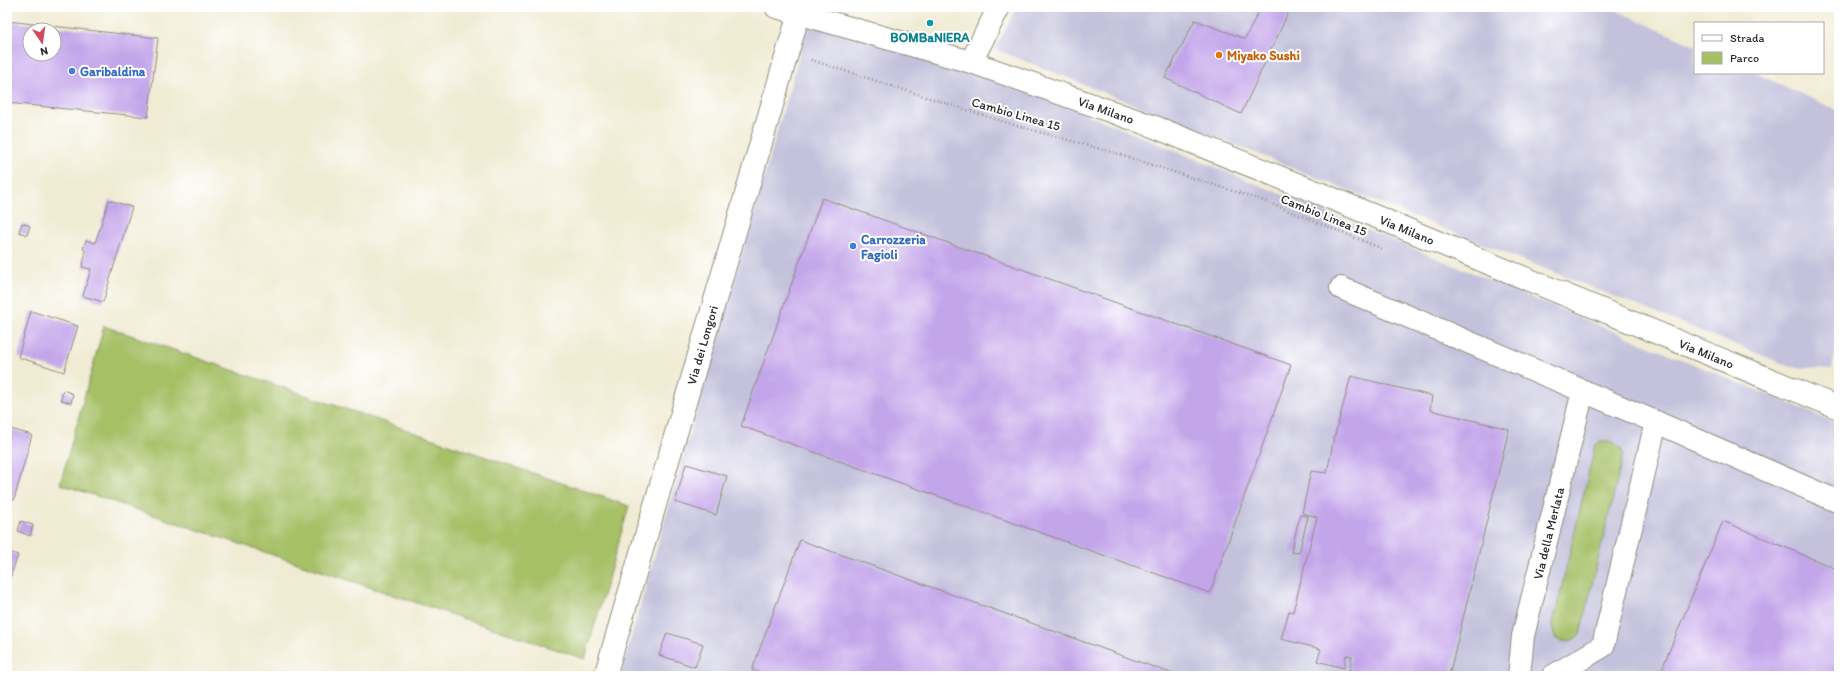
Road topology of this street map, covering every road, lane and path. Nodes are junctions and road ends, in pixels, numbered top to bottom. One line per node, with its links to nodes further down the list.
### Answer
1 (776, 7): 3 (street, Via Milano)
2 (991, 10): 5 (street)
3 (799, 13): 4 (street, Via dei Longori); 5 (street, Via Milano)
4 (788, 53): 6 (path, Cambio Linea 15); 14 (street, Via dei Longori)
5 (971, 62): 9 (street, Via Milano)
6 (1387, 251)
7 (1340, 288): 8 (street)
8 (1583, 391): 10 (street); 15 (street, Via della Merlata)
9 (1839, 408)
10 (1656, 422): 13 (street); 16 (street)
11 (1833, 433): 12 (path)
12 (1839, 436)
13 (1839, 502)
14 (605, 676)
15 (1520, 676)
16 (1553, 676)

